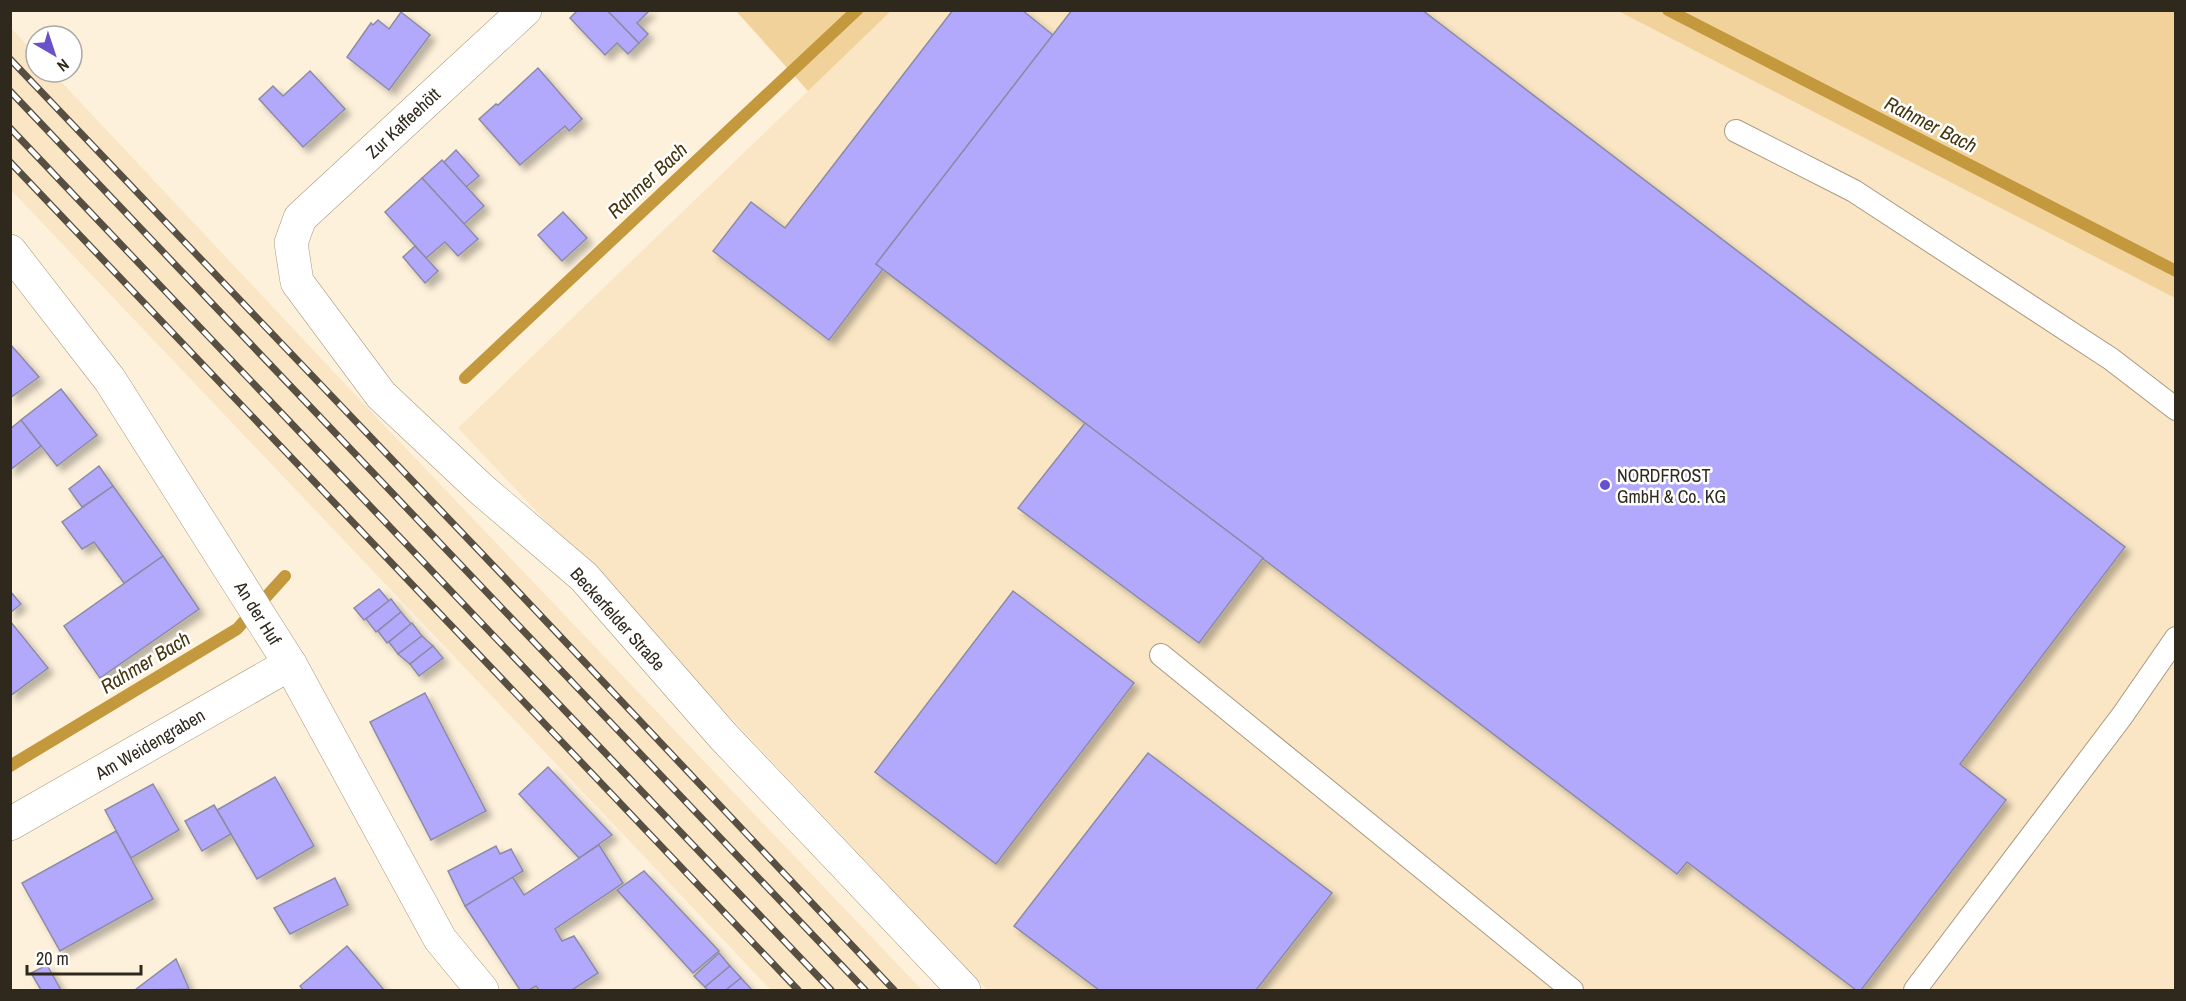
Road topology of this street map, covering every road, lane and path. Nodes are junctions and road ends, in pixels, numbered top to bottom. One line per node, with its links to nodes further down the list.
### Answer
1 (525, 10): 3 (street, Zur Kaffeehött)
2 (1736, 131): 5 (lane)
3 (291, 243): 11 (street, Beckerfelder Straße)
4 (10, 251): 8 (street, An der Huf)
5 (2175, 409)
6 (2175, 638): 13 (lane)
7 (1161, 655): 12 (lane)
8 (290, 664): 9 (street, Am Weidengraben); 10 (street, An der Huf)
9 (10, 824)
10 (482, 990)
11 (964, 990)
12 (1572, 990)
13 (1916, 990)

